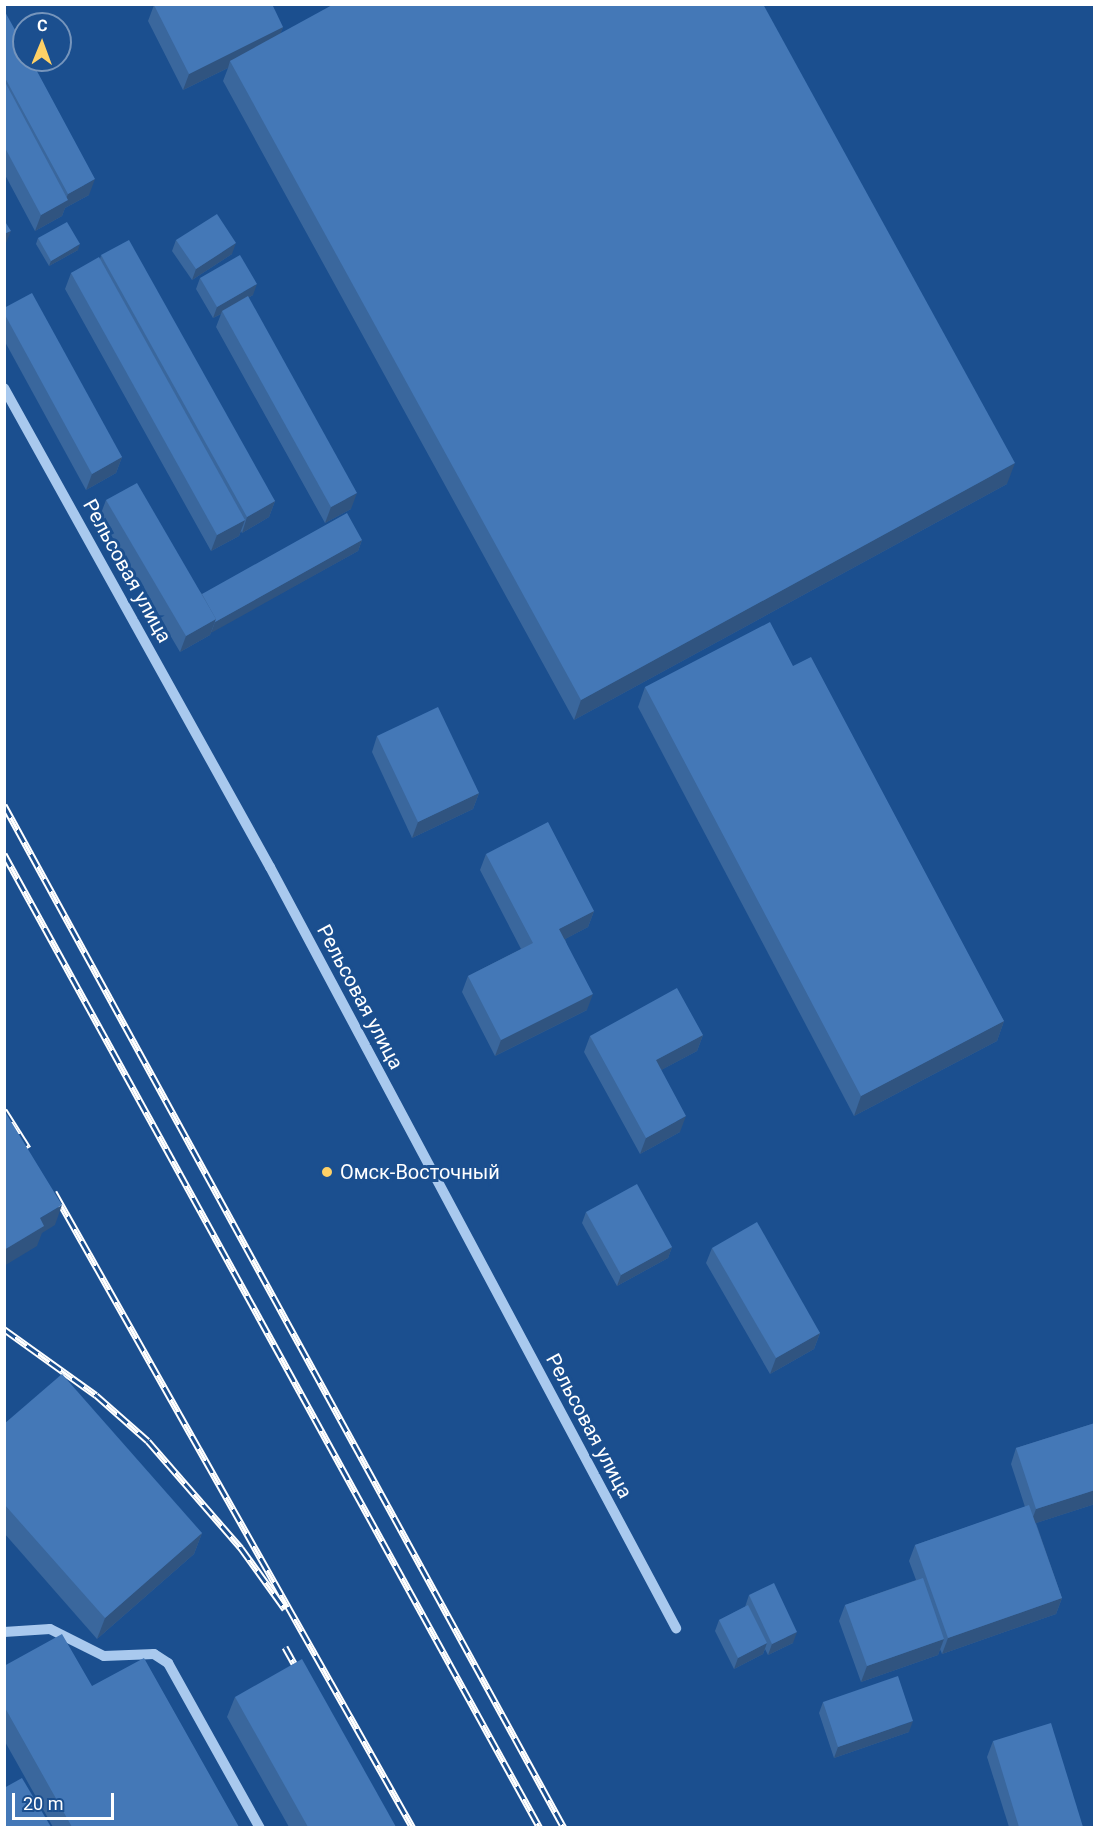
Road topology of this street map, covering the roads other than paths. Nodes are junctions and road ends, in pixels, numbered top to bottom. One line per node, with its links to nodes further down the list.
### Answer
1 (4, 388): 2 (street, Рельсовая улица)
2 (676, 1628)
3 (4, 1632): 4 (street)
4 (260, 1827)

